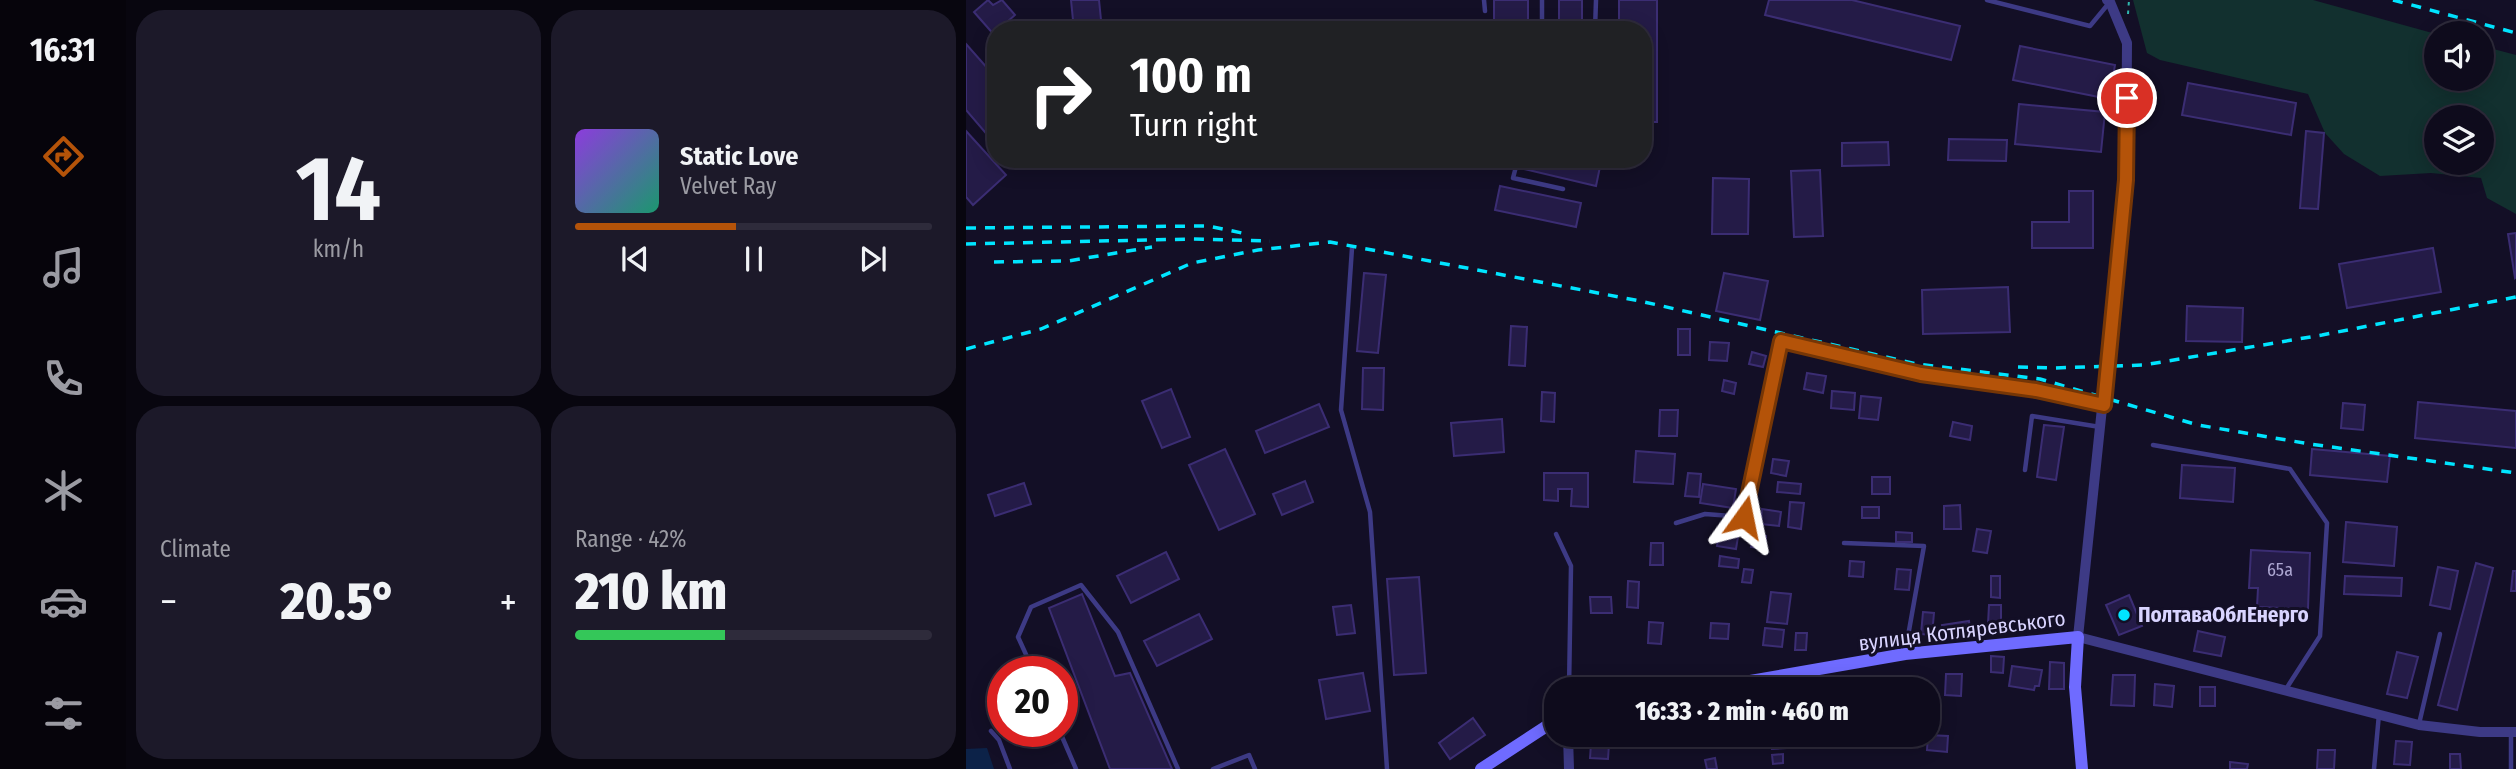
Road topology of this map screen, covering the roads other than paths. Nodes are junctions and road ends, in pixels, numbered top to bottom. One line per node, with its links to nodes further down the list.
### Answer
1 (1484, 0): 6 (lane)
2 (1542, 0): 7 (lane)
3 (1596, 0): 8 (lane)
4 (1987, 0): 5 (lane)
5 (2109, 1): 12 (street)
6 (1485, 11)
7 (1542, 21)
8 (1595, 21)
9 (1516, 168): 10 (lane)
10 (1563, 189)
11 (1352, 248): 38 (lane)
12 (2104, 405): 13 (street); 16 (lane)
13 (2101, 428): 15 (lane); 20 (street)
14 (2153, 445): 25 (lane)
15 (2025, 470)
16 (1676, 523)
17 (1556, 534): 23 (lane)
18 (1844, 543): 21 (lane)
19 (2440, 634): 27 (lane)
20 (2078, 638): 21 (street, вулиця Котляревського); 25 (street, вулиця Котляревського); 41 (street)
21 (1905, 654): 24 (street, вулиця Котляревського)
22 (1027, 656): 35 (lane)
23 (1569, 677)
24 (1773, 677)
25 (2285, 690): 26 (street, вулиця Котляревського)
26 (2379, 714): 27 (street, вулиця Котляревського); 42 (lane)
27 (2418, 725): 29 (street, вулиця Котляревського)
28 (1544, 728): 39 (street)
29 (2514, 732): 43 (lane)
30 (1002, 747): 33 (lane)
31 (1066, 747): 34 (lane)
32 (1569, 747): 40 (street)
33 (1010, 769)
34 (1076, 769)
35 (1178, 769)
36 (1213, 769): 37 (lane)
37 (1255, 769)
38 (1387, 769)
39 (1481, 769)
40 (1569, 769)
41 (2082, 769)
42 (2374, 769)
43 (2511, 769)

